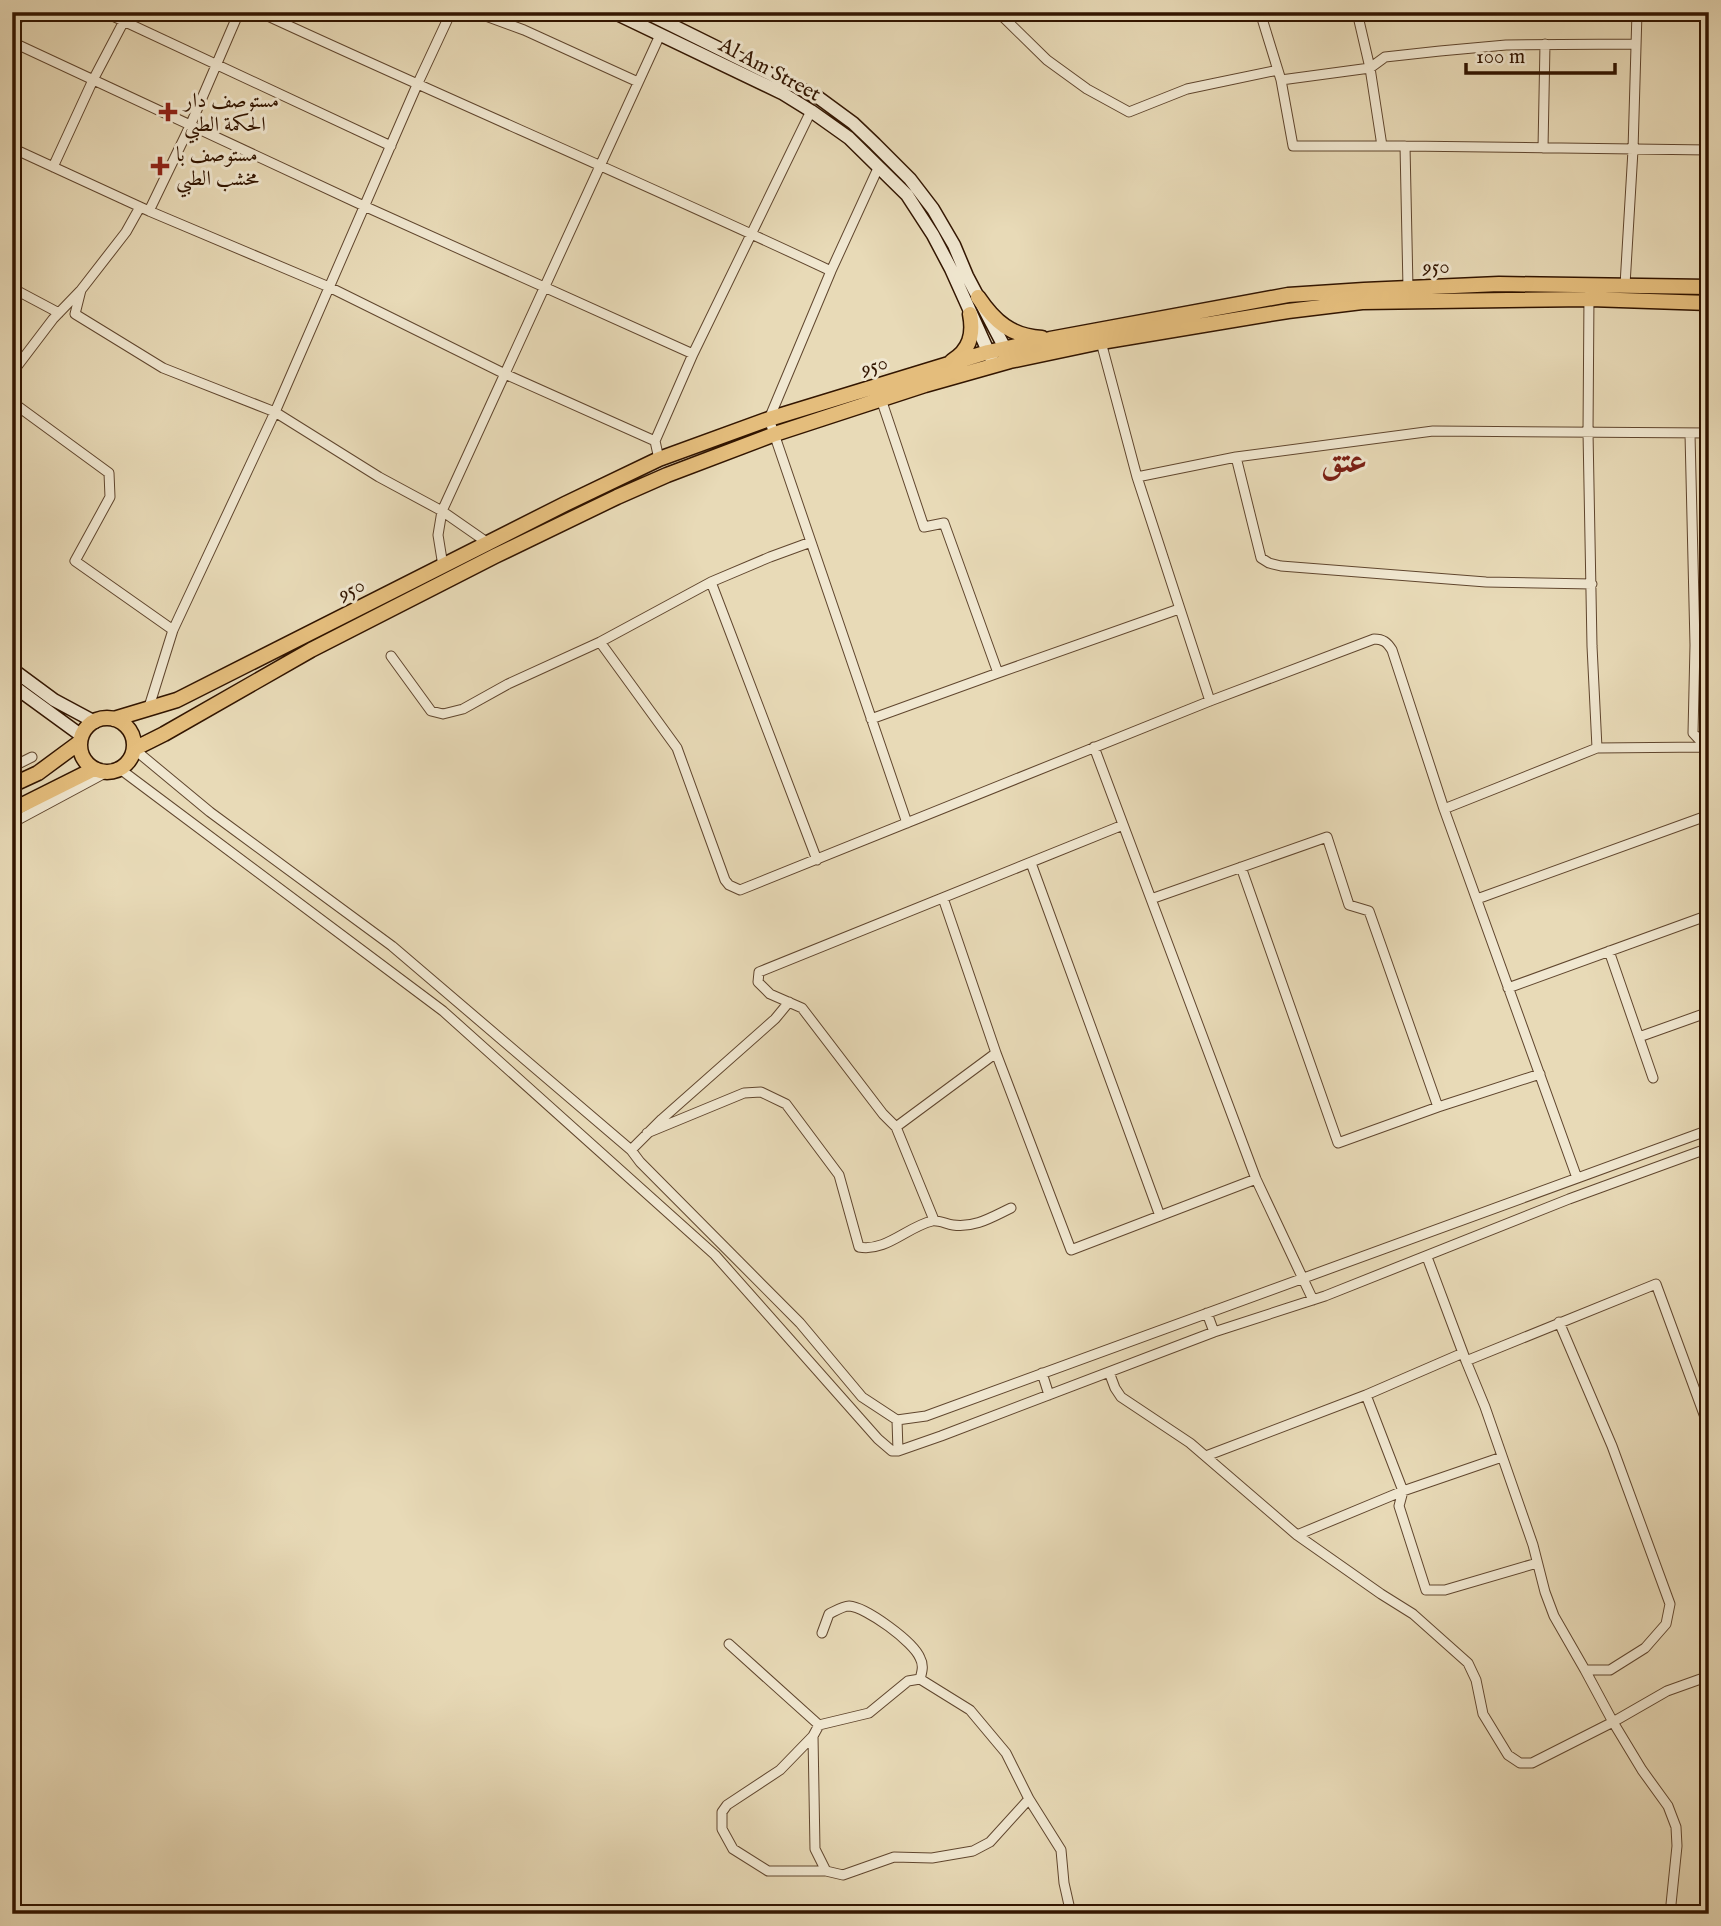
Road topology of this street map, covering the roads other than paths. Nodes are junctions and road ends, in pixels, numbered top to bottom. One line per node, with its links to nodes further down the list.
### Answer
1 (21, 12): 14 (street)
2 (104, 12): 13 (street)
3 (239, 12): 19 (street)
4 (259, 12): 24 (street)
5 (452, 12): 24 (street)
6 (475, 12): 23 (street)
7 (613, 12): 15 (main road, Al Am Street)
8 (645, 12): 49 (main road, Al Am Street)
9 (999, 12): 21 (street)
10 (1260, 12): 21 (street)
11 (1357, 12): 20 (street)
12 (1637, 12): 18 (street)
13 (124, 21): 19 (street); 22 (street)
14 (12, 32)
15 (660, 35): 23 (street); 25 (main road, Al Am Street)
16 (12, 43): 22 (street)
17 (1545, 44): 18 (street); 20 (street); 31 (street)
18 (1636, 44): 32 (street)
19 (217, 64): 26 (street); 27 (street)
20 (1370, 68): 21 (street); 28 (street)
21 (1279, 75): 28 (street)
22 (93, 80): 26 (street); 36 (street)
23 (638, 82): 34 (street)
24 (417, 85): 27 (street); 34 (street)
25 (811, 111): 35 (main road, Al Am Street); 39 (street)
26 (190, 126): 37 (street); 38 (street)
27 (391, 146): 37 (street)
28 (1382, 146): 29 (street)
29 (1405, 146): 31 (street); 46 (street)
30 (12, 148): 36 (street)
31 (1543, 148): 32 (street)
32 (1633, 150): 33 (street); 41 (street)
33 (1709, 150)
34 (600, 166): 39 (street); 42 (street)
35 (879, 166): 40 (street); 52 (main road, Al Am Street)
36 (53, 167): 38 (street)
37 (365, 206): 42 (street); 43 (street)
38 (144, 209): 43 (street); 47 (street)
39 (751, 233): 40 (street); 55 (street)
40 (831, 271): 64 (street)
41 (1625, 285): 44 (main road, 950 / 950); 48 (main road, 950 / 950)
42 (545, 286): 55 (street); 60 (street)
43 (329, 287): 60 (street); 63 (street)
44 (1709, 287)
45 (12, 288): 51 (street)
46 (1408, 288): 48 (main road, 950 / 950); 53 (main road, 950 / 950)
47 (81, 290): 51 (street); 63 (street)
48 (1589, 292): 50 (main road, 950); 54 (main road, 950); 65 (street)
49 (978, 297): 53 (main road); 56 (main road, Al Am Street)
50 (1709, 303)
51 (59, 313): 59 (street)
52 (970, 314): 57 (main road, Al Am Street); 58 (main road)
53 (1050, 339): 56 (main road, 950 / 950)
54 (1101, 342): 56 (main road, 950); 72 (street)
55 (693, 354): 69 (street)
56 (1008, 355): 57 (main road, 950 / 950)
57 (991, 359): 58 (main road, 950 / 950); 61 (main road, 950)
58 (943, 365): 64 (main road, 950 / 950)
59 (12, 373)
60 (505, 374): 69 (street); 73 (street)
61 (881, 399): 68 (main road, 950); 86 (street)
62 (12, 402): 80 (street)
63 (275, 412): 73 (street); 80 (street)
64 (769, 419): 68 (street); 71 (main road, 950 / 950)
65 (1588, 432): 66 (street); 70 (street); 78 (street)
66 (1690, 433): 67 (street); 83 (street)
67 (1709, 433)
68 (775, 434): 74 (street); 75 (main road, 950)
69 (655, 441): 71 (street)
70 (1236, 457): 72 (street); 78 (street)
71 (659, 459): 75 (main road, 950 / 950)
72 (1137, 477): 79 (street)
73 (442, 511): 75 (street); 76 (street)
74 (811, 542): 77 (street); 91 (street)
75 (491, 550): 76 (main road, 950 / 950); 97 (main road, 950)
76 (443, 566): 89 (main road, 950 / 950)
77 (711, 582): 81 (street); 109 (street)
78 (1592, 584): 96 (street)
79 (1179, 609): 86 (street); 88 (street)
80 (173, 630): 89 (street)
81 (600, 642): 84 (street); 109 (street)
82 (1709, 644): 83 (street)
83 (1695, 645): 95 (street)
84 (391, 656)
85 (12, 669): 92 (main road)
86 (998, 673): 91 (street)
87 (12, 685): 93 (main road)
88 (1210, 701): 94 (street); 103 (street)
89 (148, 710): 90 (main road, 950 / 950)
90 (114, 719): 92 (main road); 97 (main road)
91 (871, 719): 107 (street)
92 (95, 722): 93 (main road)
93 (81, 739): 100 (main road); 102 (main road)
94 (1094, 747): 107 (street); 108 (street)
95 (1707, 747): 96 (street); 101 (street)
96 (1597, 748): 103 (street)
97 (134, 749): 100 (main road); 129 (street)
98 (32, 757): 99 (street)
99 (12, 767)
100 (107, 770): 104 (main road); 106 (street); 131 (street)
101 (1709, 771)
102 (12, 785)
103 (1444, 809): 114 (street)
104 (12, 810)
105 (1709, 815): 114 (street)
106 (12, 823)
107 (907, 823): 109 (street)
108 (1123, 825): 110 (street); 113 (street)
109 (817, 860)
110 (1031, 863): 112 (street); 136 (street)
111 (1241, 867): 113 (street); 124 (street); 124 (street)
112 (943, 898): 118 (street); 121 (street)
113 (1151, 899): 133 (street)
114 (1477, 899): 117 (street)
115 (1709, 915): 116 (street)
116 (1609, 951): 117 (street); 120 (street)
117 (1508, 988): 122 (street)
118 (789, 1002): 125 (street); 127 (street)
119 (1709, 1013): 120 (street)
120 (1639, 1037): 123 (street)
121 (996, 1053): 125 (street); 136 (street)
122 (1540, 1074): 124 (street); 132 (street)
123 (1653, 1078)
124 (1438, 1107)
125 (896, 1127): 137 (street)
126 (1709, 1129): 132 (street)
127 (647, 1133): 129 (street); 137 (street)
128 (1709, 1148): 134 (street)
129 (631, 1150): 130 (street)
130 (640, 1162): 131 (street); 149 (street)
131 (627, 1176): 151 (street)
132 (1582, 1176): 134 (street); 139 (street)
133 (1256, 1180): 136 (street); 139 (street)
134 (1595, 1190): 138 (street)
135 (1011, 1208): 137 (street)
136 (1160, 1216)
137 (934, 1220)
138 (1427, 1257): 140 (street); 144 (street)
139 (1301, 1279): 140 (street); 141 (street)
140 (1313, 1300): 143 (street)
141 (1208, 1313): 143 (street); 146 (street)
142 (1559, 1322): 144 (street); 150 (street); 159 (street)
143 (1214, 1332): 145 (street)
144 (1464, 1357): 148 (street); 153 (street)
145 (1109, 1372): 147 (street); 152 (street)
146 (1042, 1374): 147 (street); 149 (street)
147 (1049, 1395): 151 (street)
148 (1366, 1395): 152 (street); 154 (street)
149 (897, 1420): 151 (street)
150 (1709, 1428)
151 (898, 1451)
152 (1206, 1456): 155 (street)
153 (1502, 1457): 154 (street); 156 (street)
154 (1403, 1491): 155 (street); 156 (street)
155 (1297, 1535): 162 (street)
156 (1537, 1563): 159 (street)
157 (822, 1633): 161 (street)
158 (729, 1644): 163 (street)
159 (1586, 1670): 162 (street)
160 (1709, 1676): 162 (street)
161 (920, 1679): 163 (street); 165 (street)
162 (1613, 1722): 168 (street)
163 (820, 1725): 164 (street)
164 (813, 1735): 166 (street); 166 (street)
165 (1029, 1799): 166 (street); 167 (street)
166 (826, 1871)
167 (1071, 1914)
168 (1670, 1914)

